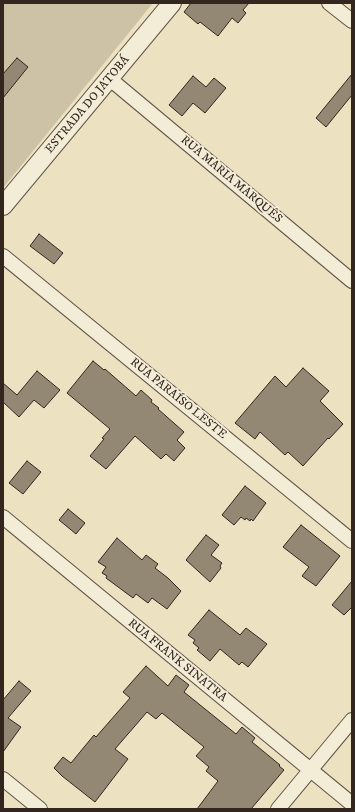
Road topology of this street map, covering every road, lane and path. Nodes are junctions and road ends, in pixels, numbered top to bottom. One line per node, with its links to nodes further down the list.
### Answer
1 (172, 3): 4 (street, ESTRADA DO JATOBÁ)
2 (330, 3): 3 (street)
3 (352, 21)
4 (110, 79): 5 (street, ESTRADA DO JATOBÁ); 7 (street, RUA MARIA MARQUÊS)
5 (3, 206)
6 (3, 256): 9 (street, RUA PARAÍSO LESTE)
7 (352, 281)
8 (3, 518): 11 (street, RUA FRANK SINATRA)
9 (352, 541)
10 (352, 720): 11 (street)
11 (311, 770): 13 (street, RUA FRANK SINATRA); 15 (street)
12 (3, 779): 14 (street)
13 (352, 804)
14 (40, 809)
15 (278, 809)

